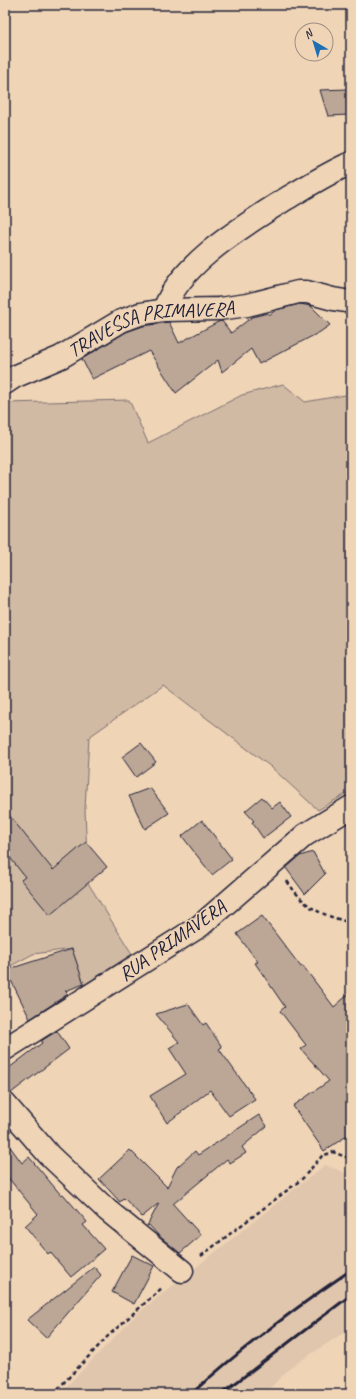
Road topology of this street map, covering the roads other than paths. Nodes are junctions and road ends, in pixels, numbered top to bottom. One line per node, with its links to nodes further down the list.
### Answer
1 (351, 162): 3 (street)
2 (351, 302): 3 (street, TRAVESSA PRIMAVERA)
3 (164, 310): 4 (street, TRAVESSA PRIMAVERA)
4 (5, 383)
5 (351, 807): 6 (street, RUA PRIMAVERA)
6 (5, 1049)
7 (5, 1104): 8 (street)
8 (182, 1271)

